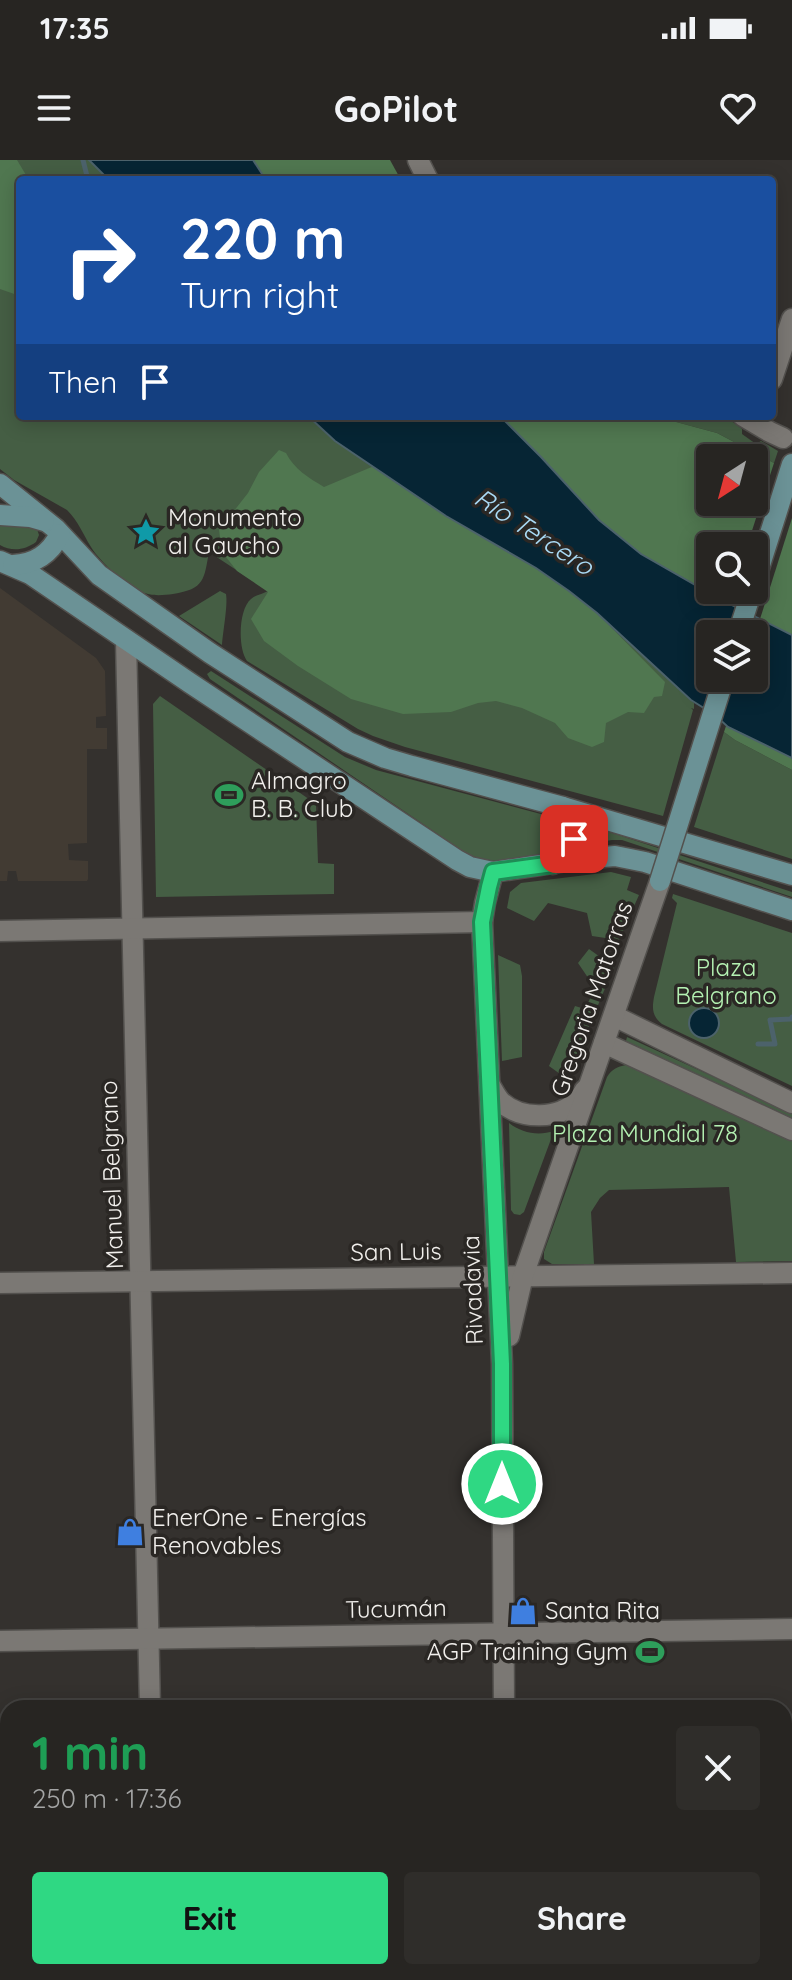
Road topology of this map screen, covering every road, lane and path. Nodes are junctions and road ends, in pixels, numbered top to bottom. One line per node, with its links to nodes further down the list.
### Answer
1 (792, 319): 2 (street)
2 (776, 367)
3 (754, 420): 4 (street)
4 (783, 438)
5 (792, 464): 9 (main road)
6 (0, 484): 8 (main road)
7 (0, 515): 8 (main road)
8 (54, 528): 10 (main road); 12 (main road)
9 (768, 540)
10 (6, 563): 11 (main road)
11 (126, 640): 13 (main road); 22 (street, Manuel Belgrano)
12 (210, 653): 13 (main road); 15 (main road)
13 (190, 683): 17 (main road)
14 (720, 692): 19 (main road, bridge)
15 (563, 807): 16 (main road); 18 (main road)
16 (553, 864): 17 (main road); 20 (main road)
17 (493, 872): 21 (street, Rivadavia)
18 (792, 875)
19 (660, 881): 24 (street, Gregoria Matorras)
20 (792, 910)
21 (482, 922): 22 (street); 27 (street, Rivadavia)
22 (130, 927): 23 (street); 33 (street, Manuel Belgrano)
23 (0, 931)
24 (614, 1016): 25 (street, Gregoria Matorras); 28 (street)
25 (604, 1043): 26 (street, Gregoria Matorras); 29 (street)
26 (590, 1083): 27 (street); 32 (street, Gregoria Matorras)
27 (491, 1087): 31 (street, Rivadavia)
28 (792, 1103)
29 (792, 1130)
30 (792, 1273): 32 (street, San Luis)
31 (499, 1276): 32 (street, San Luis); 33 (street, San Luis); 35 (street, Rivadavia)
32 (523, 1276): 35 (street, Gregoria Matorras)
33 (141, 1281): 34 (street, San Luis); 38 (street, Manuel Belgrano)
34 (0, 1283)
35 (502, 1364): 37 (street, Rivadavia)
36 (792, 1629): 37 (street, Tucumán)
37 (502, 1634): 38 (street, Tucumán); 41 (street, Rivadavia)
38 (149, 1638): 39 (street, Tucumán); 40 (street, Manuel Belgrano)
39 (0, 1641)
40 (150, 1700)
41 (504, 1700)

